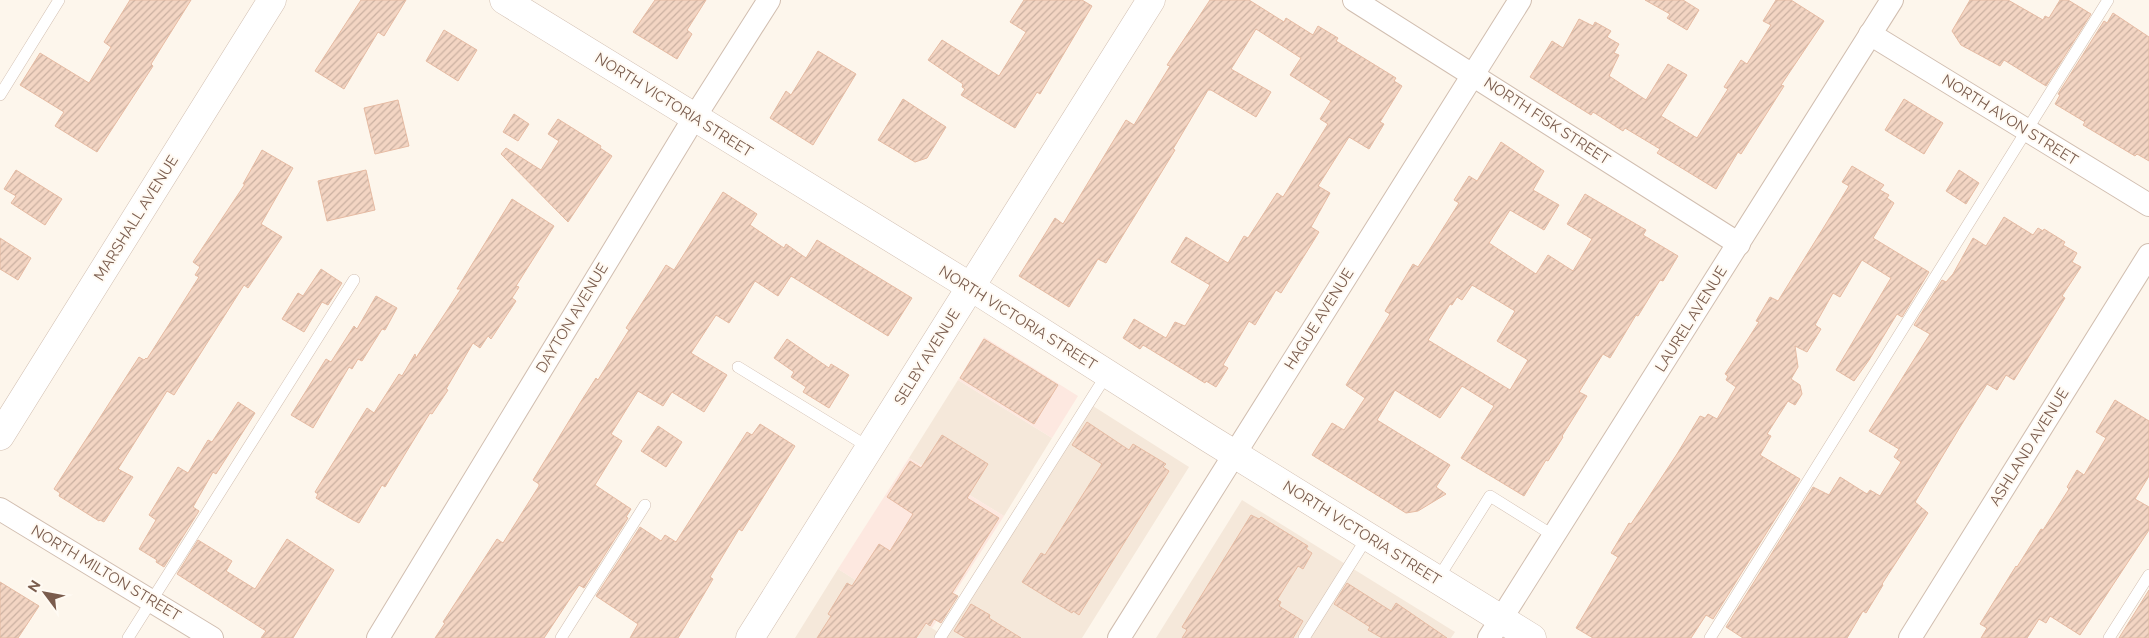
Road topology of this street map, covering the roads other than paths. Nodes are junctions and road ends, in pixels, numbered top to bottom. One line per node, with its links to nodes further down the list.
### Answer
1 (60, 0): 12 (lane)
2 (272, 0): 22 (street, MARSHALL AVENUE)
3 (504, 0): 13 (street, NORTH VICTORIA STREET)
4 (769, 0): 13 (street, DAYTON AVENUE)
5 (1152, 0): 19 (street, SELBY AVENUE)
6 (1354, 0): 11 (street, NORTH FISK STREET)
7 (1520, 0): 11 (street, HAGUE AVENUE)
8 (1892, 0): 10 (street, LAUREL AVENUE)
9 (2108, 0): 14 (lane)
10 (1870, 34): 14 (street, NORTH AVON STREET); 16 (street, LAUREL AVENUE)
11 (1473, 74): 16 (street, NORTH FISK STREET); 24 (street, HAGUE AVENUE)
12 (0, 95)
13 (694, 118): 19 (street, NORTH VICTORIA STREET); 35 (street, DAYTON AVENUE)
14 (2026, 130): 15 (street, NORTH AVON STREET); 42 (lane)
15 (2149, 205)
16 (1739, 244): 28 (street, LAUREL AVENUE)
17 (2149, 256): 43 (street, ASHLAND AVENUE)
18 (354, 280): 31 (lane)
19 (971, 287): 21 (street, NORTH VICTORIA STREET); 23 (street, SELBY AVENUE)
20 (738, 367): 23 (lane)
21 (1107, 374): 24 (street, NORTH VICTORIA STREET); 38 (lane)
22 (0, 436)
23 (870, 448): 37 (street, SELBY AVENUE)
24 (1234, 454): 27 (street, NORTH VICTORIA STREET); 39 (street, HAGUE AVENUE)
25 (645, 505): 36 (lane)
26 (0, 508): 31 (street, NORTH MILTON STREET)
27 (1368, 536): 30 (street, NORTH VICTORIA STREET); 40 (lane)
28 (1554, 536): 30 (lane); 32 (street, LAUREL AVENUE)
29 (2149, 575): 44 (lane)
30 (1437, 580): 32 (street, NORTH VICTORIA STREET)
31 (152, 600): 33 (lane); 34 (street, NORTH MILTON STREET)
32 (1495, 629): 41 (street, NORTH VICTORIA STREET)
33 (128, 638)
34 (212, 638)
35 (378, 638)
36 (561, 638)
37 (750, 638)
38 (940, 638)
39 (1119, 638)
40 (1304, 638)
41 (1532, 638)
42 (1710, 638)
43 (1910, 638)
44 (2109, 638)

